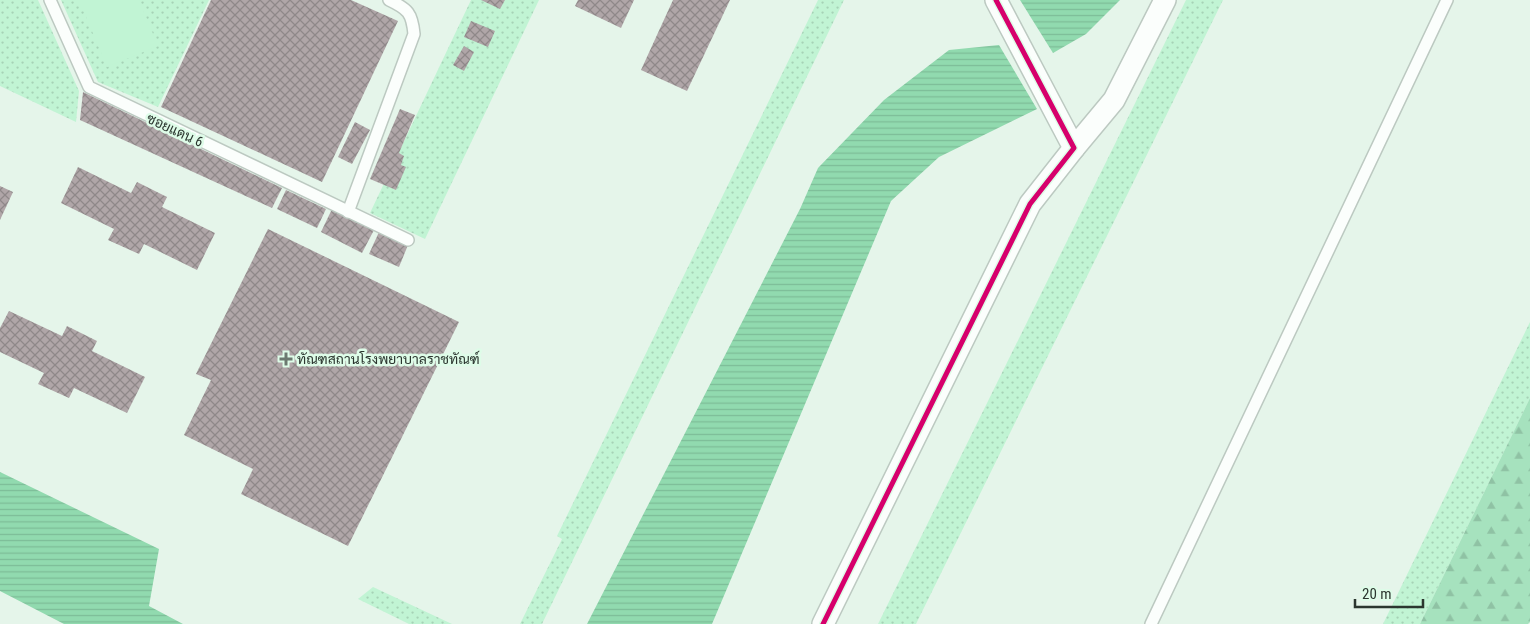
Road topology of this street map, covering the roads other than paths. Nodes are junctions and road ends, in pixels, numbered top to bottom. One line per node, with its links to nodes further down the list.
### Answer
1 (50, 0): 7 (lane, ซอยแดน 6)
2 (389, 0): 7 (lane)
3 (996, 0): 6 (street)
4 (1165, 0): 6 (street)
5 (1447, 0): 10 (lane)
6 (1074, 148): 9 (street)
7 (348, 212): 8 (lane, ซอยแดน 6)
8 (408, 240)
9 (823, 624)
10 (1151, 624)

